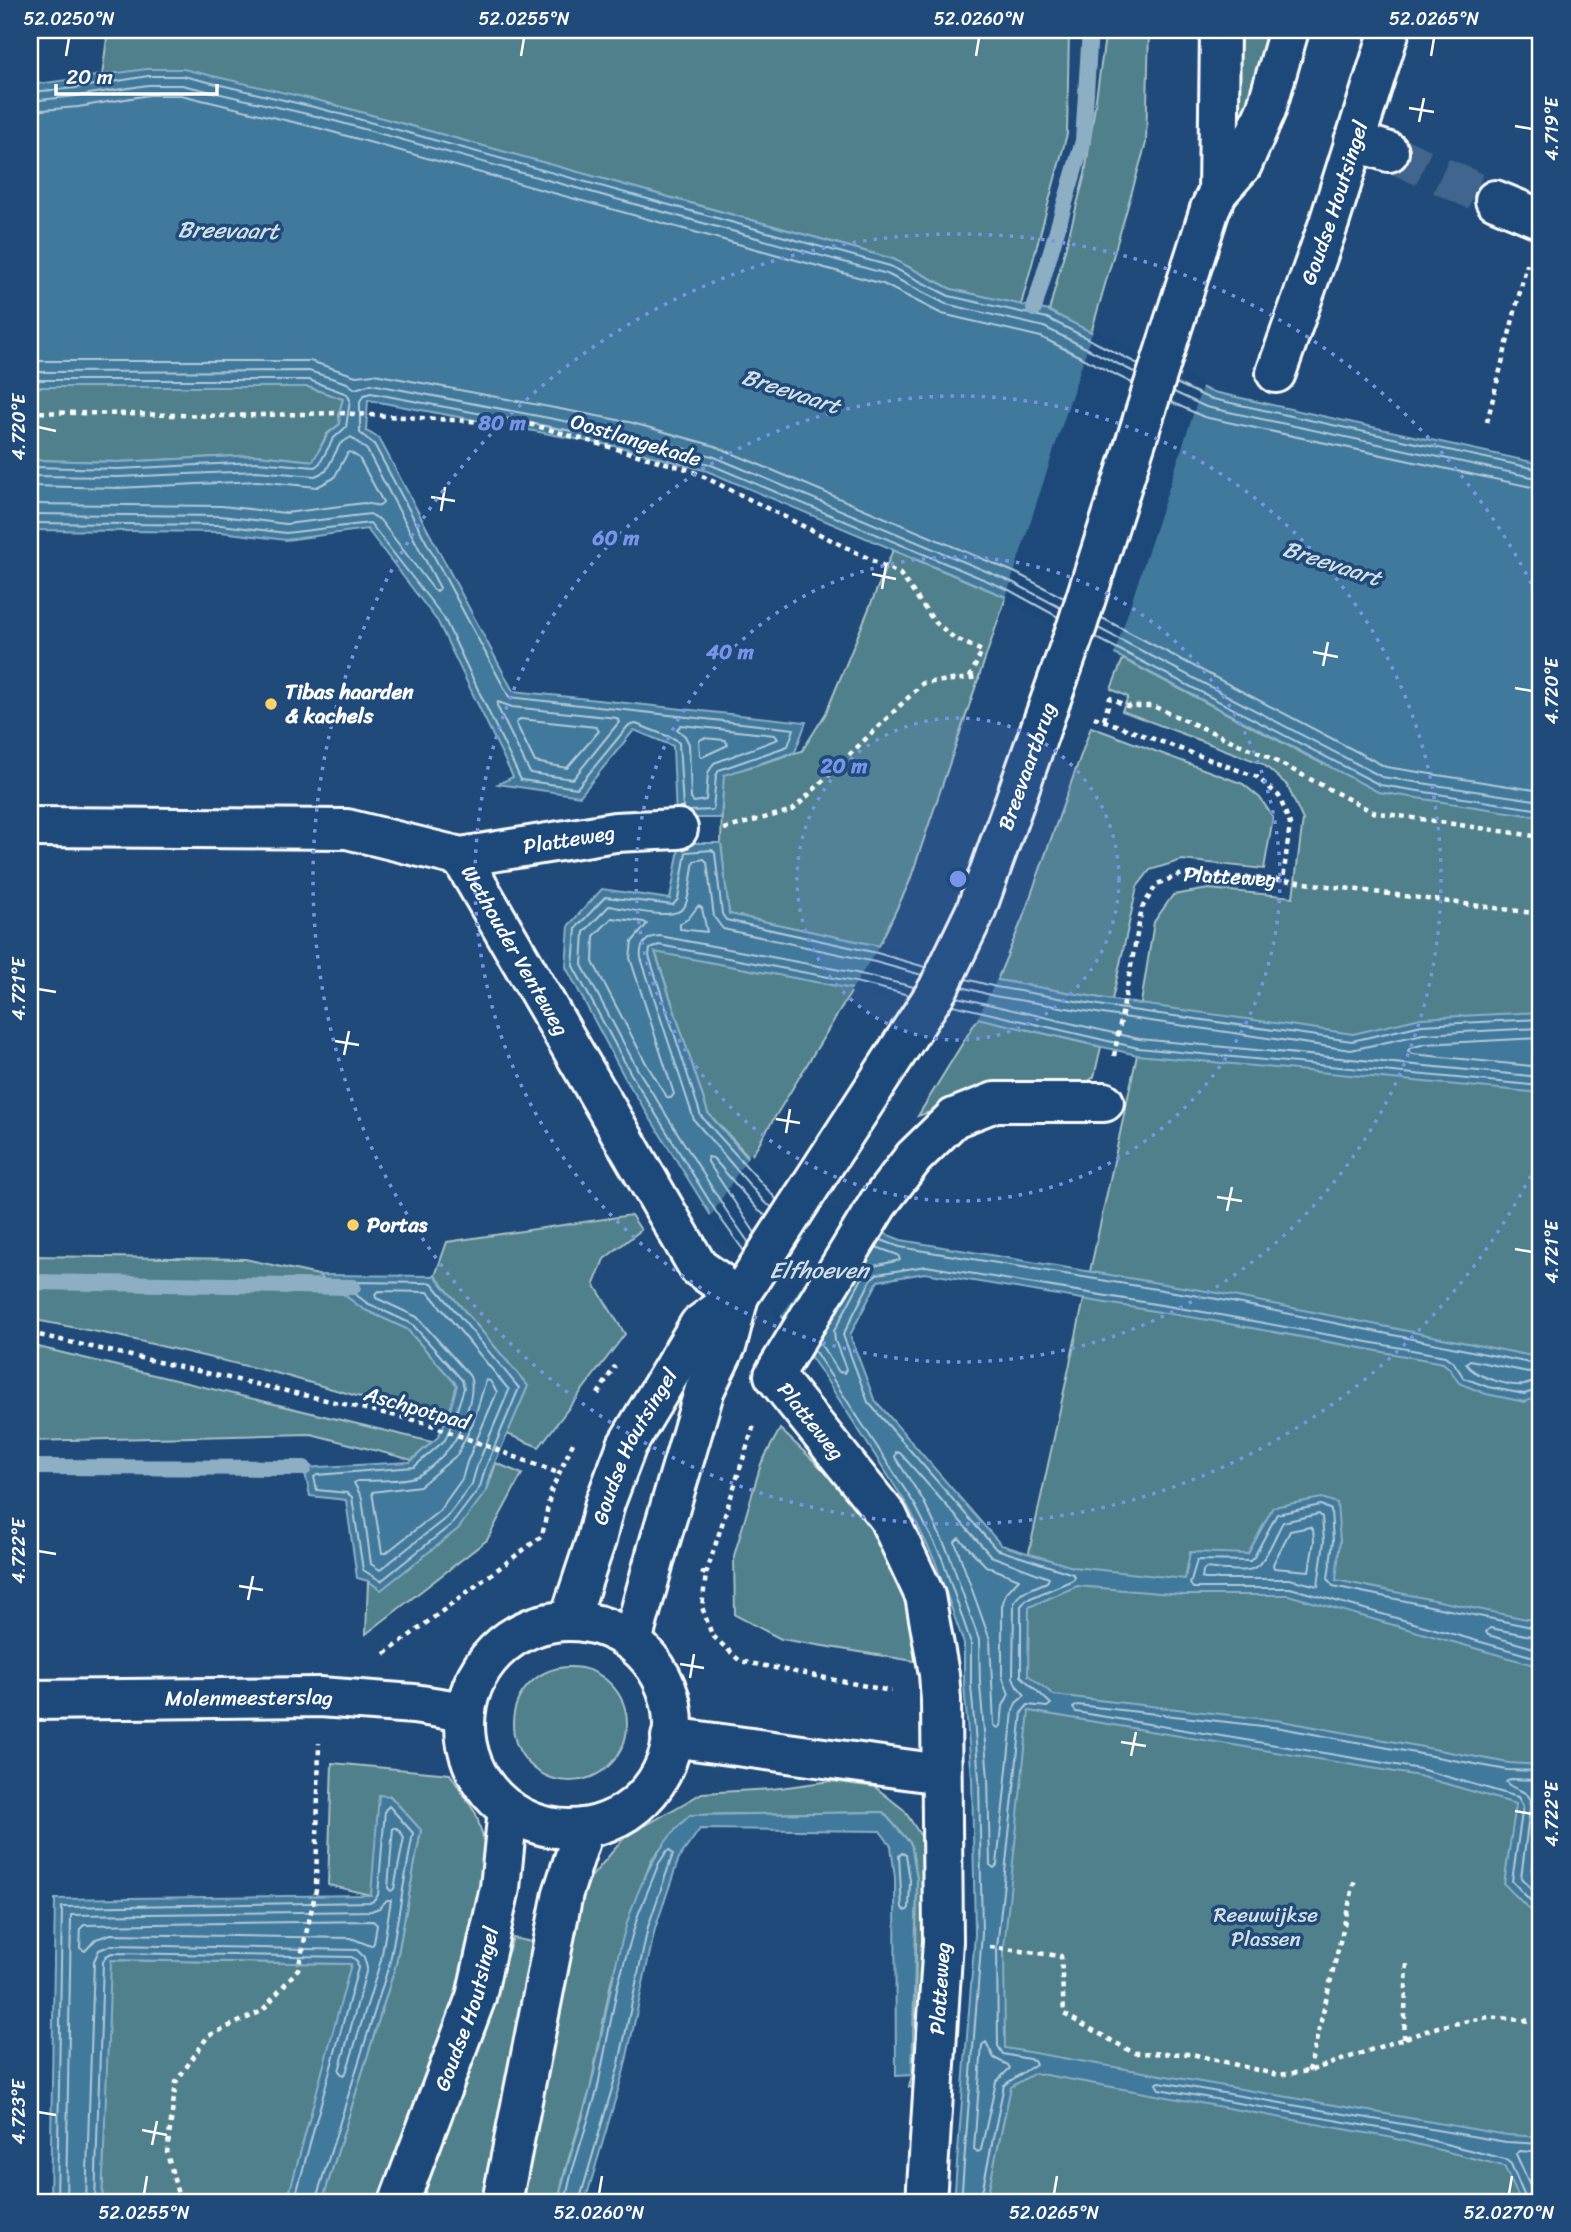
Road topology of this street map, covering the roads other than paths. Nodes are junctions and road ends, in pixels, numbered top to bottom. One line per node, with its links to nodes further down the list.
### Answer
1 (1220, 30): 5 (main road)
2 (1289, 30): 5 (main road)
3 (1390, 30): 7 (main road, Goudse Houtsingel)
4 (1495, 200): 6 (main road)
5 (1214, 201): 12 (main road, Breevaartbrug, bridge)
6 (1540, 219)
7 (1276, 373)
8 (30, 827): 10 (main road, Wethouder Venteweg)
9 (678, 830): 10 (main road, Platteweg)
10 (461, 857): 12 (main road, Wethouder Venteweg)
11 (1104, 1102): 18 (main road, Platteweg)
12 (744, 1288): 13 (main road, Goudse Houtsingel); 14 (main road, Goudse Houtsingel)
13 (569, 1620): 14 (main road); 16 (main road)
14 (632, 1642): 17 (main road)
15 (30, 1700): 16 (main road, Molenmeesterslag)
16 (466, 1712): 19 (main road)
17 (671, 1737): 18 (main road); 20 (main road)
18 (941, 1774): 23 (main road, Platteweg)
19 (508, 1809): 20 (main road); 21 (main road, Goudse Houtsingel)
20 (584, 1828): 22 (main road)
21 (399, 2202)
22 (502, 2202)
23 (926, 2202)

